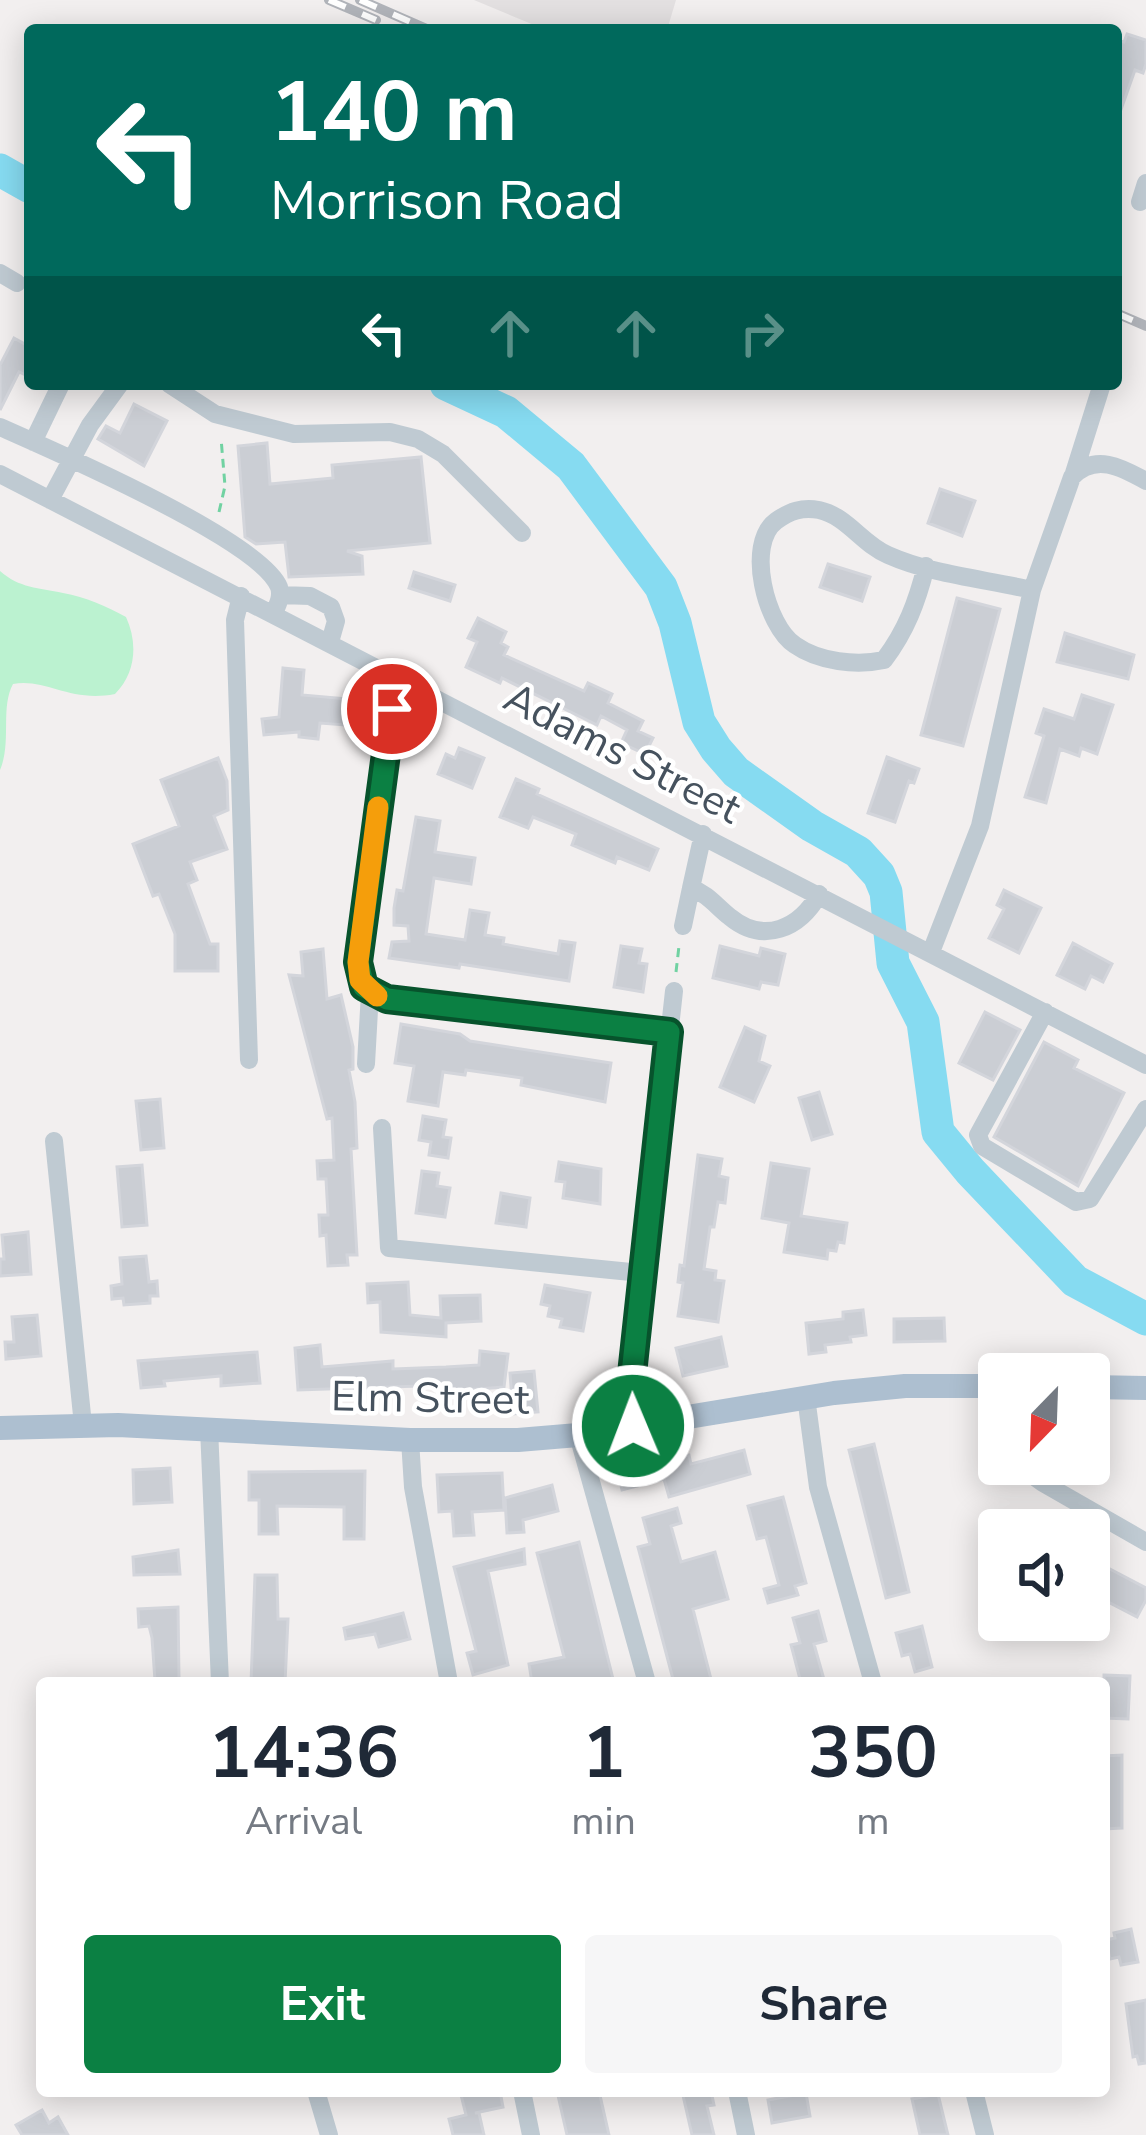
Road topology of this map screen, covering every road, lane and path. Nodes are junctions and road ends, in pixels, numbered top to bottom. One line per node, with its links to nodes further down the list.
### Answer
1 (58, 390): 7 (street)
2 (116, 390): 8 (street)
3 (177, 390): 5 (street)
4 (1100, 390): 10 (street)
5 (224, 417): 13 (path); 14 (street)
6 (0, 427): 7 (street)
7 (33, 442): 8 (street)
8 (71, 460): 12 (street); 13 (street)
9 (0, 474): 12 (street, Adams Street)
10 (1072, 477): 11 (street); 16 (street)
11 (1146, 481)
12 (50, 500): 17 (street, Adams Street)
13 (210, 529): 18 (street)
14 (522, 533)
15 (926, 566): 15 (street); 16 (street)
16 (1032, 590): 25 (street)
17 (241, 596): 18 (street, Adams Street); 30 (street)
18 (277, 604): 19 (street, Adams Street); 19 (street)
19 (330, 642): 20 (street, Adams Street)
20 (402, 679): 21 (street, Adams Street); 27 (street)
21 (704, 834): 22 (street); 23 (street, Adams Street)
22 (691, 888): 23 (street); 24 (street)
23 (820, 894): 25 (street, Adams Street)
24 (683, 926): 26 (path)
25 (931, 952): 28 (street, Adams Street)
26 (674, 991): 29 (street)
27 (370, 992): 29 (street); 31 (street)
28 (1045, 1012): 32 (street, Adams Street); 33 (street)
29 (669, 1032): 36 (street)
30 (249, 1060)
31 (366, 1064)
32 (1146, 1065)
33 (1146, 1109)
34 (382, 1128): 36 (street)
35 (54, 1141): 41 (street)
36 (641, 1273): 42 (street)
37 (978, 1386): 40 (main road, Elm Street)
38 (1110, 1387): 39 (main road)
39 (1146, 1388)
40 (806, 1397): 42 (main road, Elm Street); 52 (street)
41 (83, 1425): 43 (main road, Elm Street); 44 (main road, Elm Street)
42 (633, 1426): 45 (main road, Elm Street)
43 (0, 1428)
44 (209, 1428): 46 (main road, Elm Street); 49 (street)
45 (578, 1435): 46 (main road, Elm Street); 51 (street)
46 (410, 1439): 50 (street)
47 (1044, 1485): 48 (street)
48 (1146, 1542)
49 (220, 1677)
50 (448, 1677)
51 (645, 1677)
52 (871, 1677)
53 (318, 2097): 57 (street)
54 (523, 2097): 58 (street)
55 (738, 2097): 59 (street)
56 (976, 2097): 60 (street)
57 (329, 2135)
58 (531, 2135)
59 (746, 2135)
60 (985, 2135)

